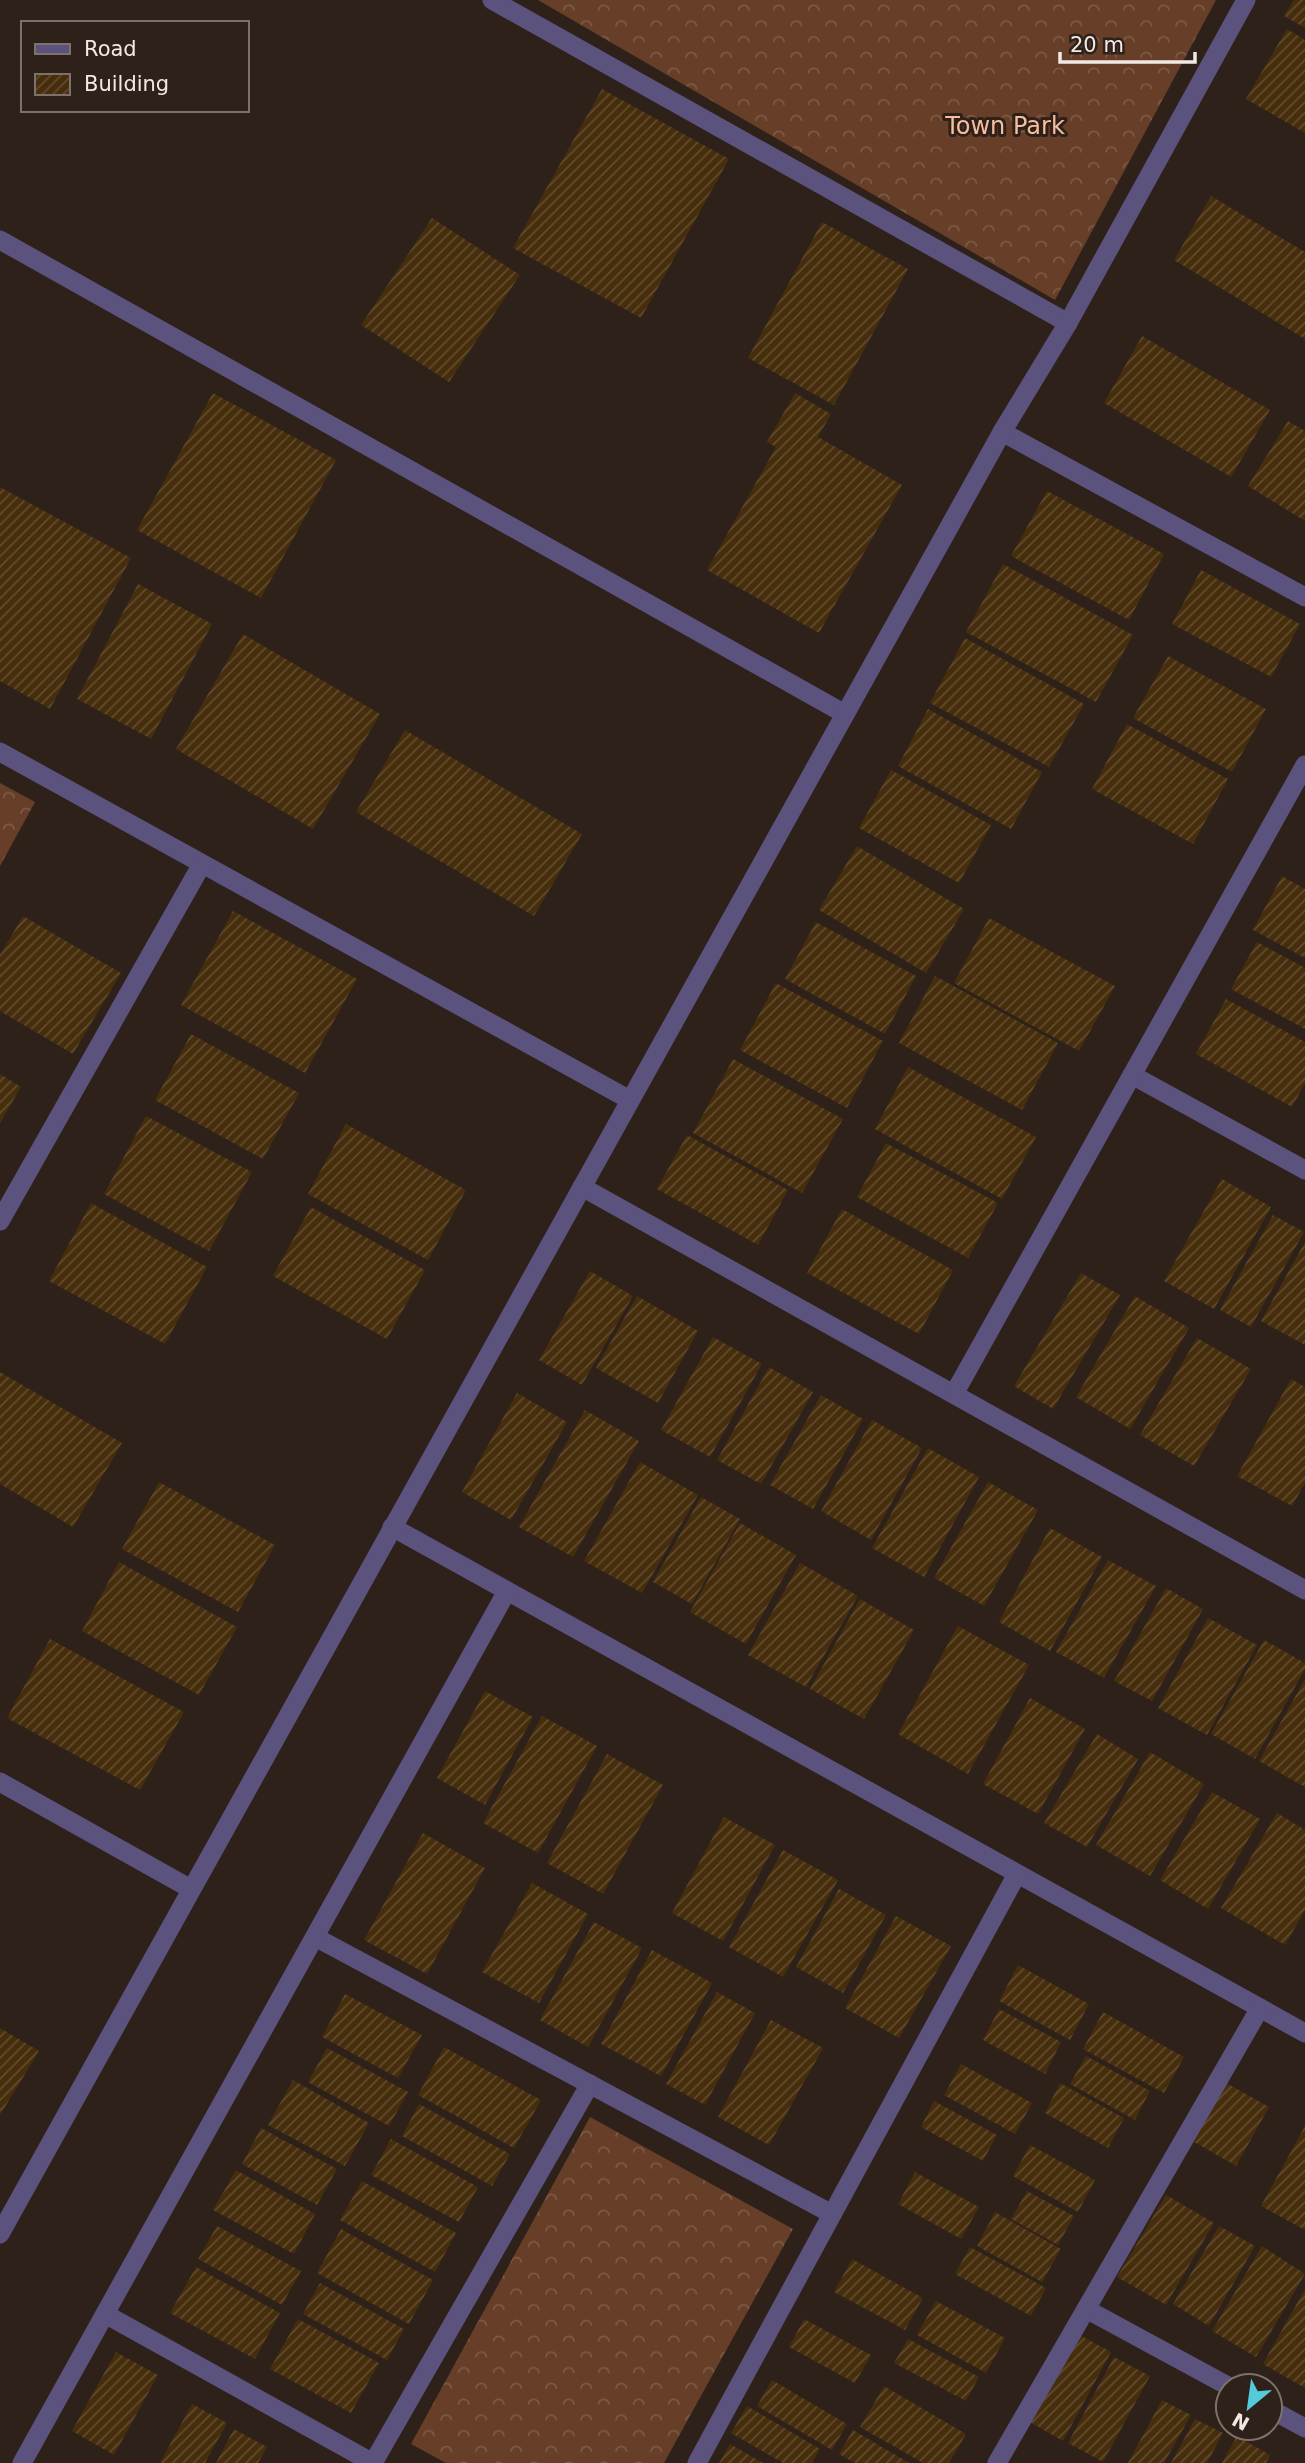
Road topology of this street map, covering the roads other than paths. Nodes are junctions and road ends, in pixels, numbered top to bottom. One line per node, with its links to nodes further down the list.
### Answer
1 (492, 0): 4 (street)
2 (1246, 0): 4 (street)
3 (0, 240): 7 (street)
4 (1068, 323): 5 (street)
5 (1002, 432): 6 (street); 7 (street)
6 (1305, 597)
7 (845, 714): 12 (street)
8 (0, 752): 10 (street)
9 (1305, 765): 11 (street)
10 (201, 864): 12 (street); 15 (street)
11 (1132, 1075): 13 (street); 16 (street)
12 (630, 1100): 14 (street)
13 (1305, 1170)
14 (582, 1187): 16 (street); 17 (street)
15 (0, 1221)
16 (954, 1394): 18 (street)
17 (392, 1527): 19 (street); 22 (street)
18 (1305, 1590)
19 (508, 1591): 21 (street); 23 (street)
20 (0, 1782): 22 (street)
21 (1017, 1874): 24 (street); 27 (street)
22 (191, 1889): 28 (street)
23 (315, 1937): 26 (street); 30 (street)
24 (1260, 2008): 25 (street); 29 (street)
25 (1305, 2033)
26 (590, 2084): 27 (street); 35 (street)
27 (832, 2214): 36 (street)
28 (0, 2234)
29 (1086, 2309): 31 (street); 37 (street)
30 (105, 2314): 34 (street); 35 (street)
31 (1214, 2378)
32 (1284, 2417): 33 (street)
33 (1305, 2428)
34 (22, 2463)
35 (373, 2463)
36 (697, 2463)
37 (997, 2463)

